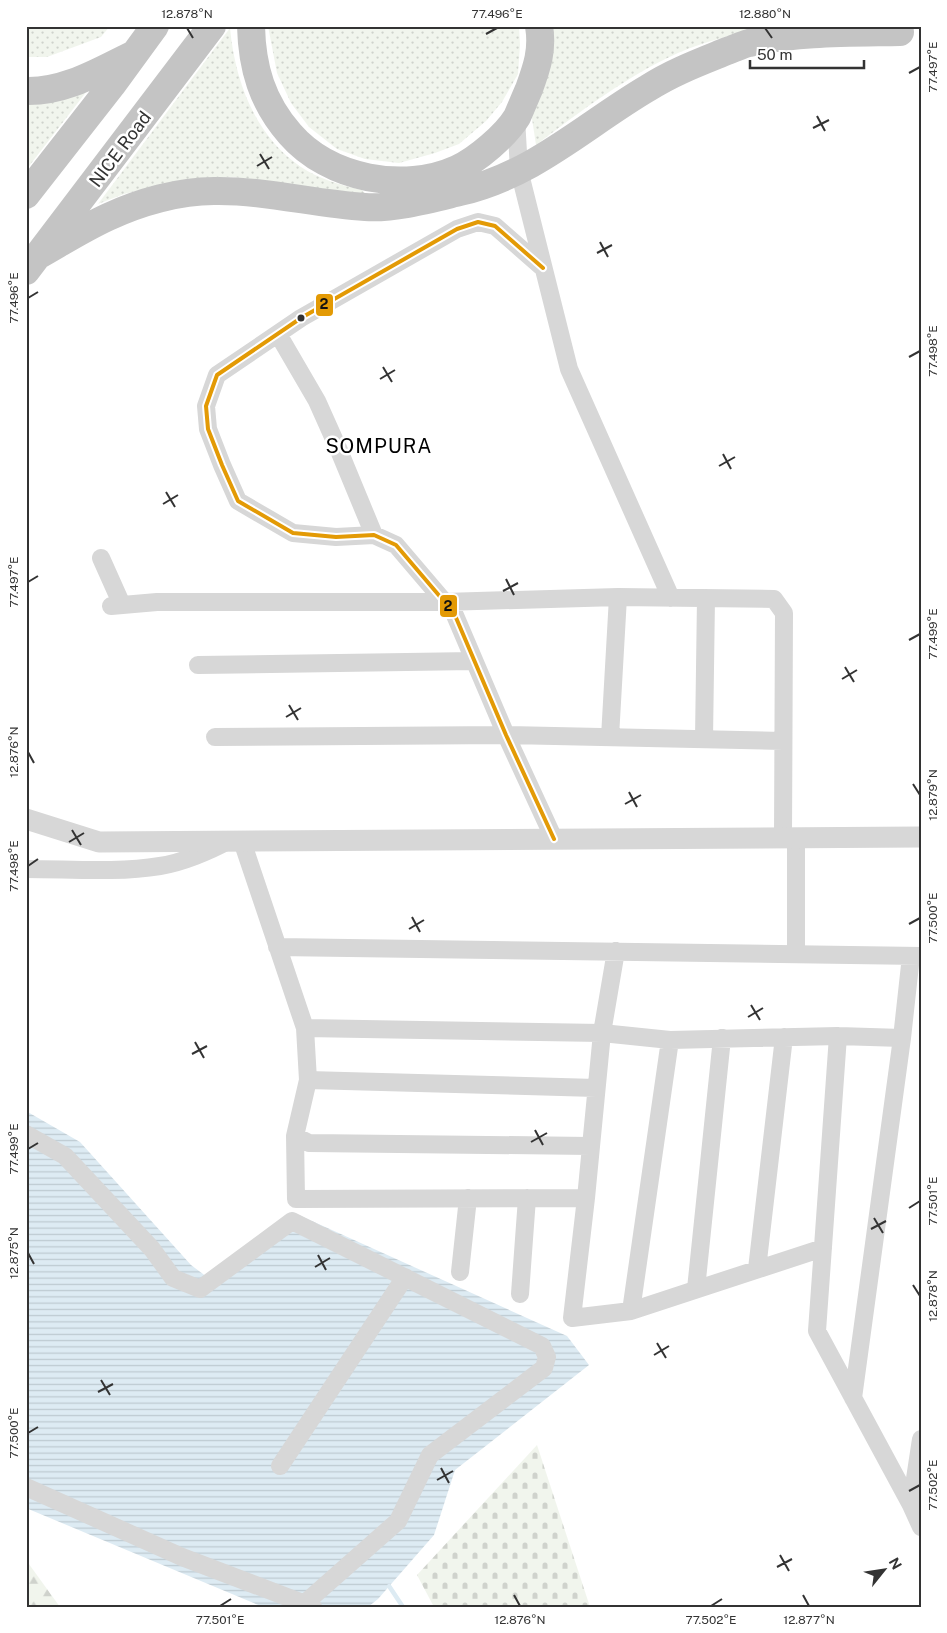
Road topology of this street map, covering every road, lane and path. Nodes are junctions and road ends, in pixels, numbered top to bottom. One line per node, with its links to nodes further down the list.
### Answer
1 (155, 26): 6 (highway)
2 (212, 26): 11 (highway, NICE Road)
3 (251, 26): 8 (highway)
4 (539, 26): 8 (highway)
5 (901, 33): 9 (highway)
6 (135, 54): 7 (highway); 10 (highway)
7 (26, 91)
8 (516, 118): 9 (street)
9 (519, 170): 11 (highway); 12 (street)
10 (26, 195)
11 (33, 263)
12 (544, 268): 13 (street); 17 (street)
13 (278, 334): 14 (street); 14 (street)
14 (374, 535): 19 (street)
15 (101, 558): 19 (street)
16 (618, 598): 17 (street); 19 (street); 24 (street)
17 (671, 598): 18 (street)
18 (706, 598): 25 (street); 26 (street)
19 (444, 602): 20 (street)
20 (474, 661): 21 (street); 22 (street)
21 (198, 665)
22 (506, 735): 23 (street); 24 (street); 30 (street)
23 (215, 737)
24 (610, 737): 25 (street)
25 (704, 739): 26 (street)
26 (783, 741): 28 (street)
27 (26, 819): 31 (street)
28 (790, 837): 29 (street); 30 (street); 35 (street)
29 (921, 837)
30 (554, 839): 31 (street)
31 (235, 841): 32 (street); 33 (street)
32 (26, 869)
33 (277, 946): 34 (street); 37 (street)
34 (616, 951): 35 (street); 38 (street)
35 (796, 954): 36 (street)
36 (916, 956): 42 (street)
37 (305, 1028): 38 (street); 44 (street)
38 (602, 1032): 43 (street); 45 (street)
39 (838, 1036): 40 (street); 42 (street); 52 (street)
40 (784, 1037): 41 (street); 53 (street)
41 (722, 1038): 43 (street); 56 (street)
42 (902, 1038): 59 (street)
43 (670, 1040): 58 (street)
44 (308, 1080): 45 (street); 47 (street)
45 (596, 1088): 48 (street)
46 (26, 1134): 55 (street)
47 (295, 1136): 48 (street); 49 (street)
48 (591, 1146): 51 (street)
49 (468, 1198): 50 (street); 54 (street)
50 (527, 1198): 51 (street); 57 (street)
51 (586, 1198): 58 (street)
52 (823, 1248): 53 (street); 59 (street)
53 (757, 1269): 56 (street)
54 (460, 1272)
55 (404, 1277): 61 (street); 65 (street)
56 (696, 1289): 58 (street)
57 (520, 1294)
58 (631, 1311)
59 (853, 1398): 63 (street)
60 (921, 1440): 63 (street)
61 (280, 1466)
62 (26, 1487): 65 (street)
63 (911, 1506): 64 (street)
64 (921, 1527)
65 (309, 1605)

